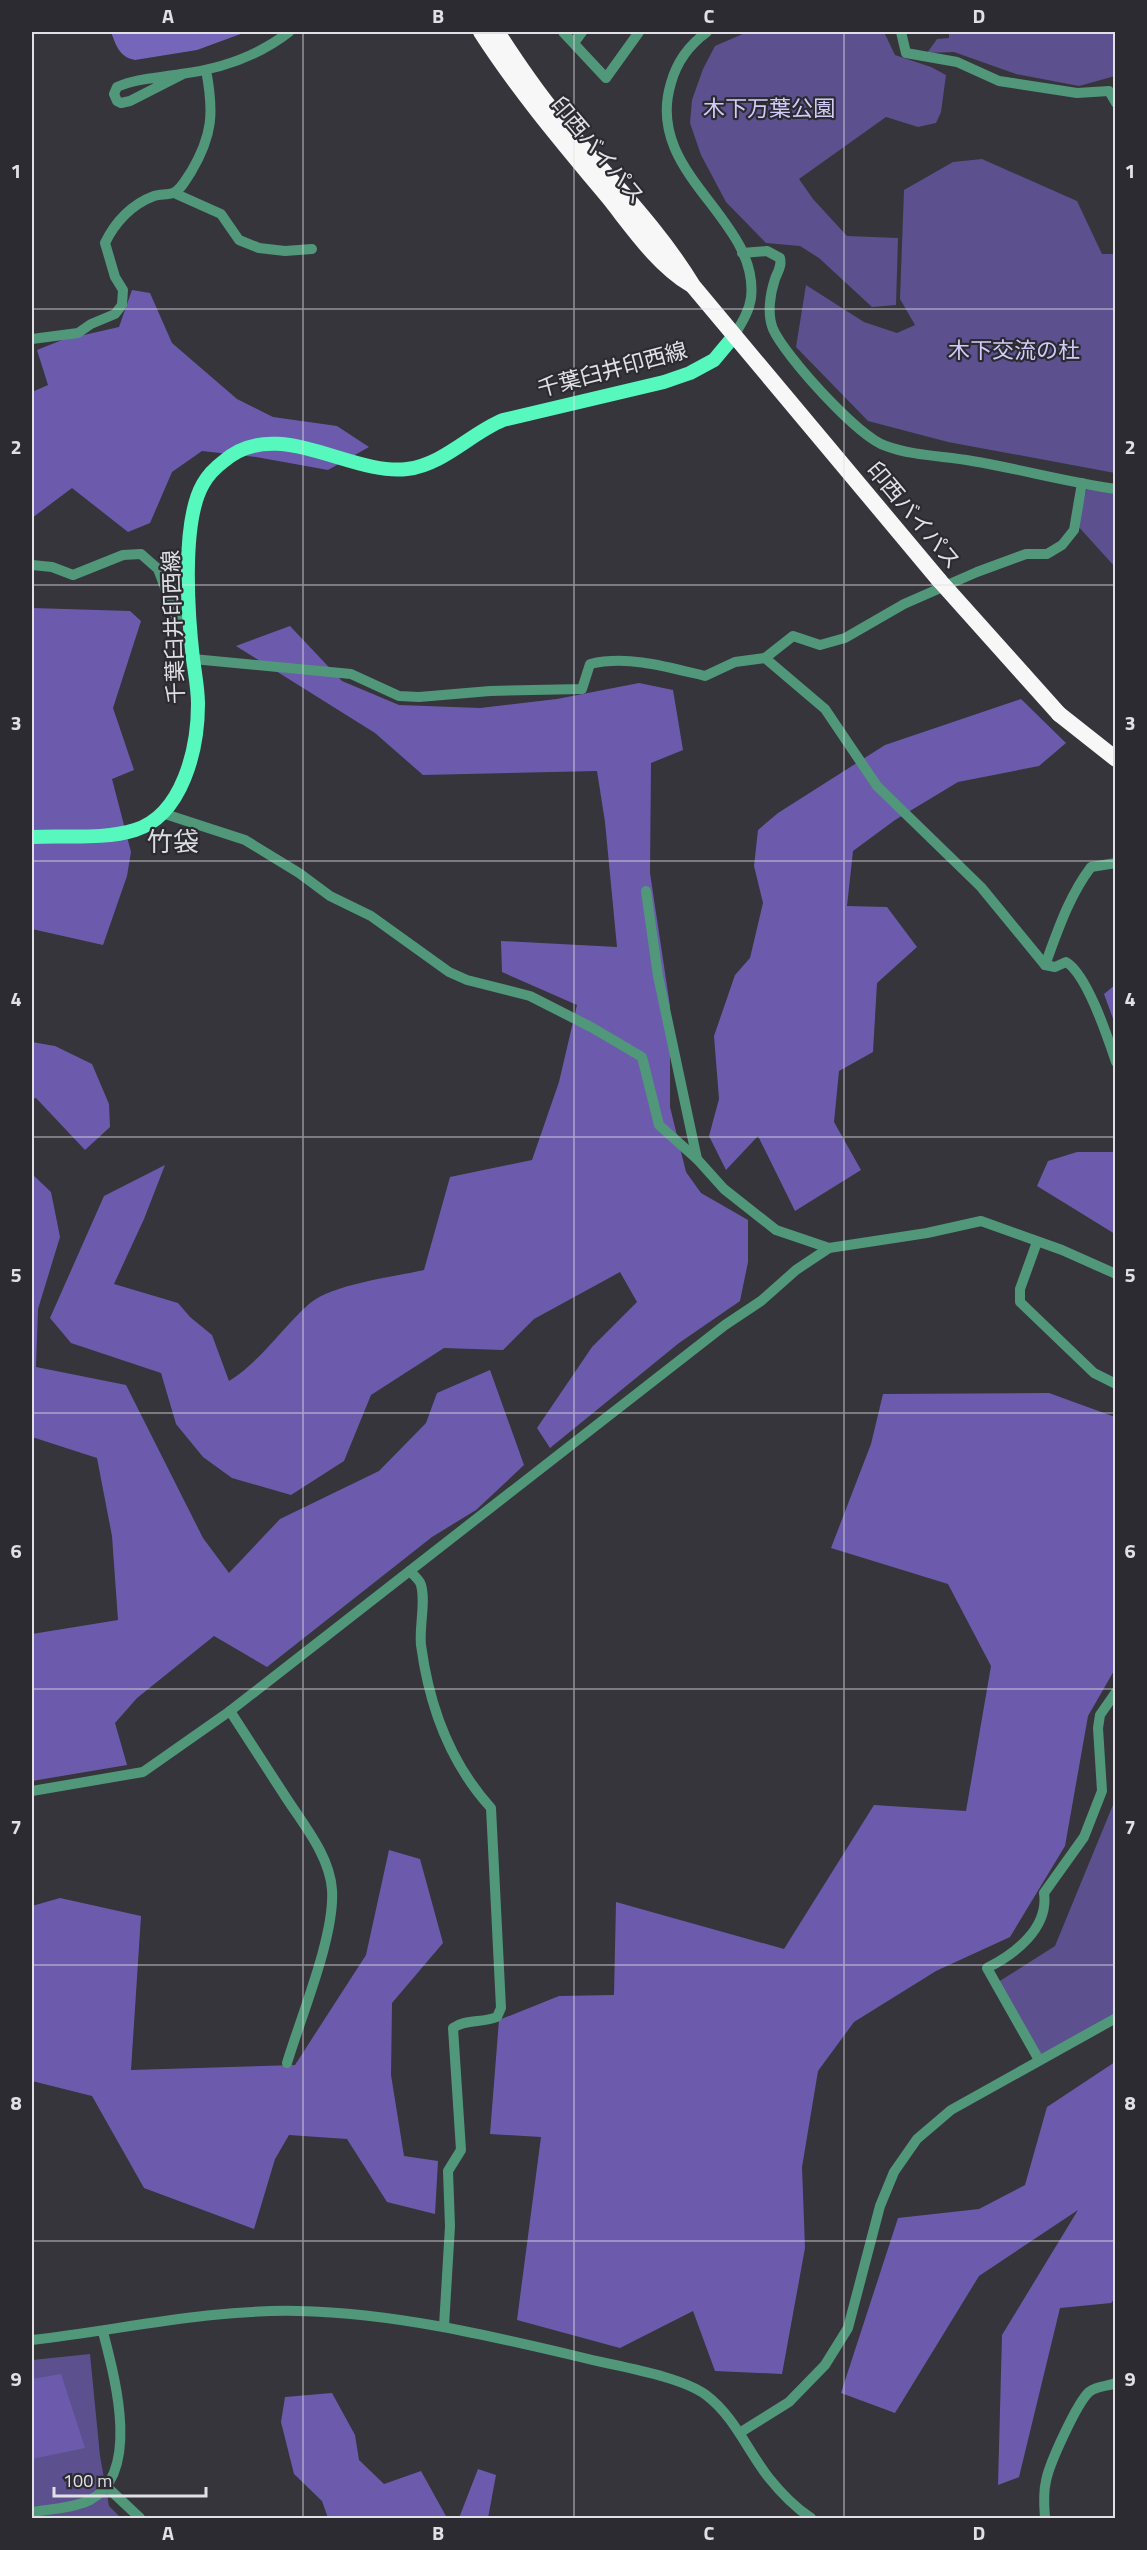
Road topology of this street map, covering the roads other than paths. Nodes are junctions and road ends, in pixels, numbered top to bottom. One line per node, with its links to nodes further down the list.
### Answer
1 (289, 32): 10 (street)
2 (481, 32): 17 (highway, 印西バイパス)
3 (497, 32): 17 (highway, 印西バイパス)
4 (563, 32): 9 (street)
5 (582, 32): 9 (street)
6 (639, 32): 9 (street)
7 (707, 32): 16 (street)
8 (901, 32): 12 (street)
9 (574, 43)
10 (206, 70): 11 (street); 14 (street)
11 (183, 74): 11 (street)
12 (1112, 89): 13 (street)
13 (1116, 103)
14 (174, 193): 15 (street); 19 (street)
15 (312, 249)
16 (742, 253): 18 (street); 20 (street)
17 (693, 286): 18 (highway, 印西バイパス)
18 (734, 336): 23 (main road, 千葉臼井印西線); 26 (highway, 印西バイパス, bridge)
19 (32, 339)
20 (1082, 483): 21 (street); 24 (street)
21 (1116, 489)
22 (32, 566): 23 (street)
23 (190, 624): 25 (main road, 千葉臼井印西線)
24 (765, 658): 25 (street); 31 (street)
25 (193, 659): 27 (main road, 千葉臼井印西線)
26 (1116, 759)
27 (162, 813): 28 (main road, 千葉臼井印西線); 33 (street)
28 (32, 837)
29 (1116, 863): 31 (street)
30 (646, 891): 33 (street)
31 (1045, 965): 32 (street)
32 (1116, 1062)
33 (697, 1159): 35 (street)
34 (1037, 1242): 35 (street); 36 (street); 37 (street)
35 (829, 1248): 38 (street)
36 (1116, 1274)
37 (1116, 1384)
38 (410, 1571): 40 (street); 45 (street)
39 (1116, 1692): 43 (street)
40 (230, 1711): 41 (street); 44 (street)
41 (32, 1791)
42 (1116, 2018): 43 (street)
43 (1039, 2060): 49 (street)
44 (287, 2063)
45 (444, 2326): 46 (street); 49 (street)
46 (103, 2332): 47 (street); 50 (street)
47 (32, 2340)
48 (1116, 2383): 54 (street)
49 (741, 2432): 53 (street)
50 (107, 2487): 51 (street); 52 (street)
51 (33, 2514)
52 (140, 2518)
53 (811, 2518)
54 (1045, 2518)

